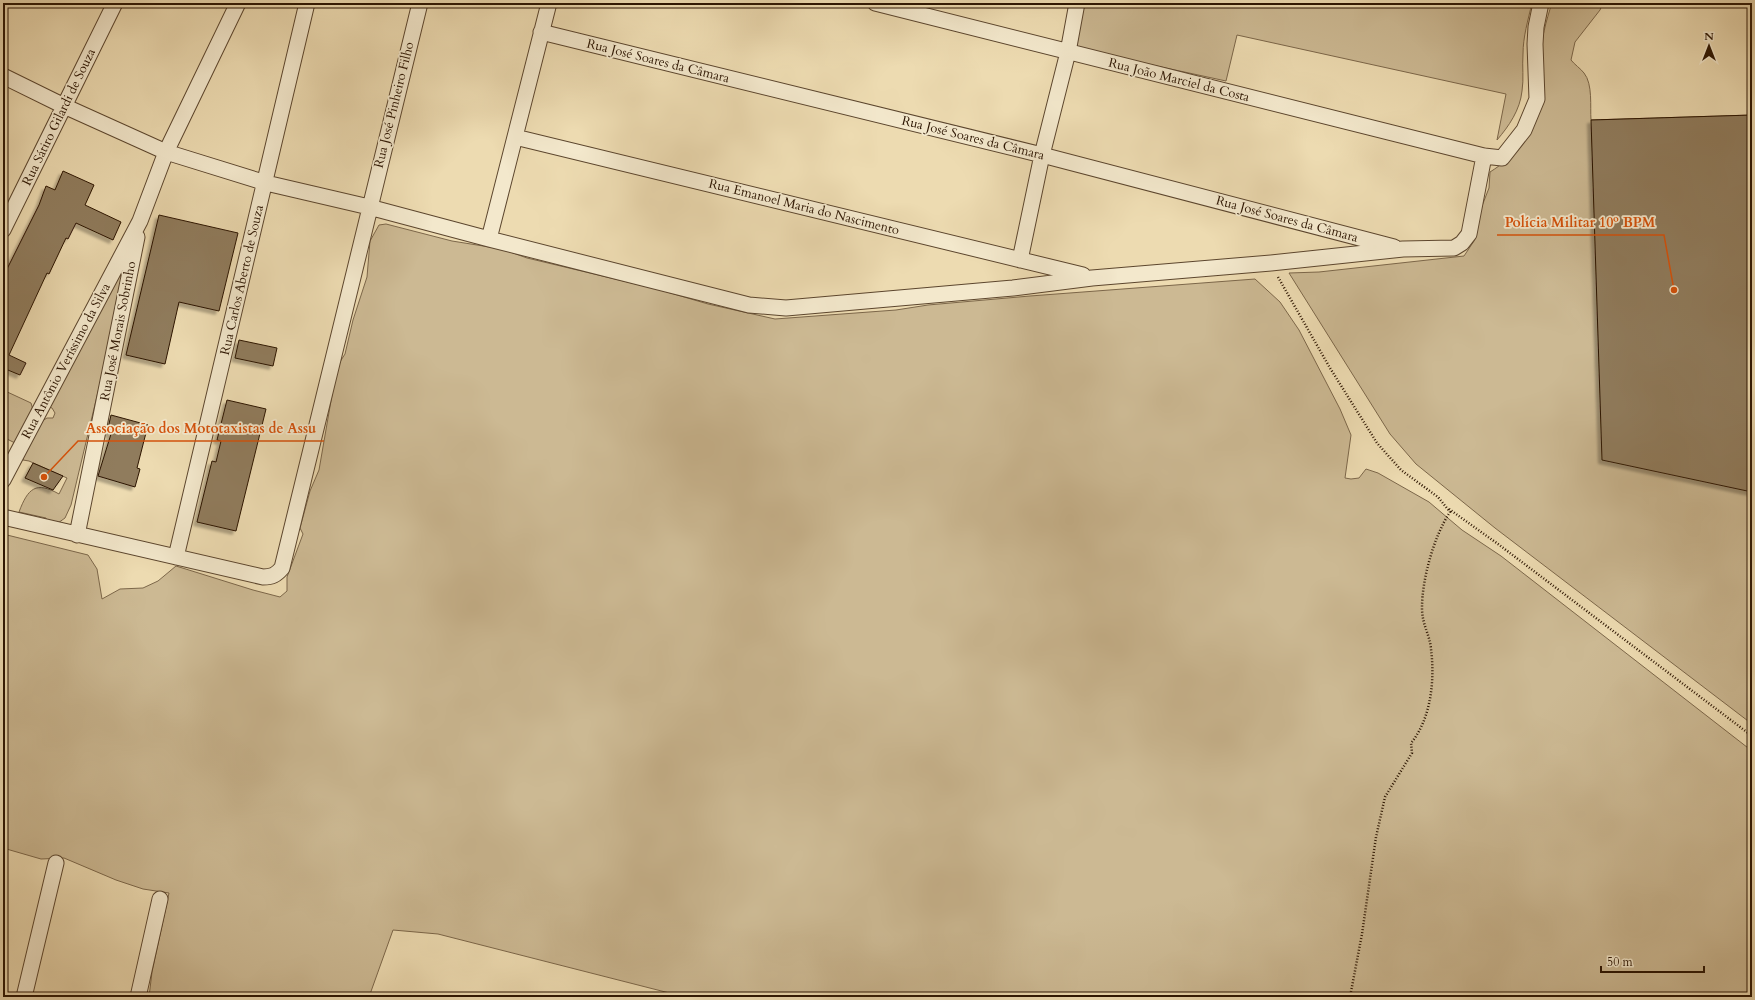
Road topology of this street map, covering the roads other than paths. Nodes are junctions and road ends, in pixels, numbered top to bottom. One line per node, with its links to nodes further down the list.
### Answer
1 (115, 3): 12 (street, Rua Sátiro Gilardi de Souza)
2 (238, 3): 14 (street)
3 (307, 3): 17 (street, Rua Carlos Aberto de Souza)
4 (420, 3): 18 (street, Rua José Pinheiro Filho)
5 (549, 3): 9 (street)
6 (875, 3): 10 (street, Rua João Marciel da Costa)
7 (1077, 3): 10 (street)
8 (1541, 3): 16 (street, Rua João Marciel da Costa)
9 (541, 32): 13 (street); 15 (street, Rua José Soares da Câmara)
10 (1068, 52): 15 (street); 16 (street, Rua João Marciel da Costa)
11 (3, 76): 12 (street)
12 (64, 106): 14 (street); 20 (street, Rua Sátiro Gilardi de Souza)
13 (515, 137): 21 (street); 23 (street, Rua Emanoel Maria do Nascimento)
14 (166, 152): 17 (street); 19 (street)
15 (1042, 155): 22 (street, Rua José Soares da Câmara); 23 (street)
16 (1484, 156): 22 (street)
17 (266, 183): 18 (street); 28 (street, Rua Carlos Aberto de Souza)
18 (369, 207): 21 (street); 28 (street, Rua José Pinheiro Filho)
19 (140, 221): 25 (street, Rua Antônio Veríssimo da Silva); 27 (street, Rua José Morais Sobrinho)
20 (3, 230)
21 (489, 239): 24 (street)
22 (1403, 249): 24 (street)
23 (1020, 260): 24 (street, Rua Emanoel Maria do Nascimento)
24 (1092, 278)
25 (3, 480)
26 (3, 517): 27 (street, Rua José Pinheiro Filho)
27 (77, 535): 28 (street, Rua José Pinheiro Filho)
28 (176, 557)
29 (56, 863): 31 (street)
30 (160, 899): 32 (street)
31 (24, 997)
32 (138, 997)

